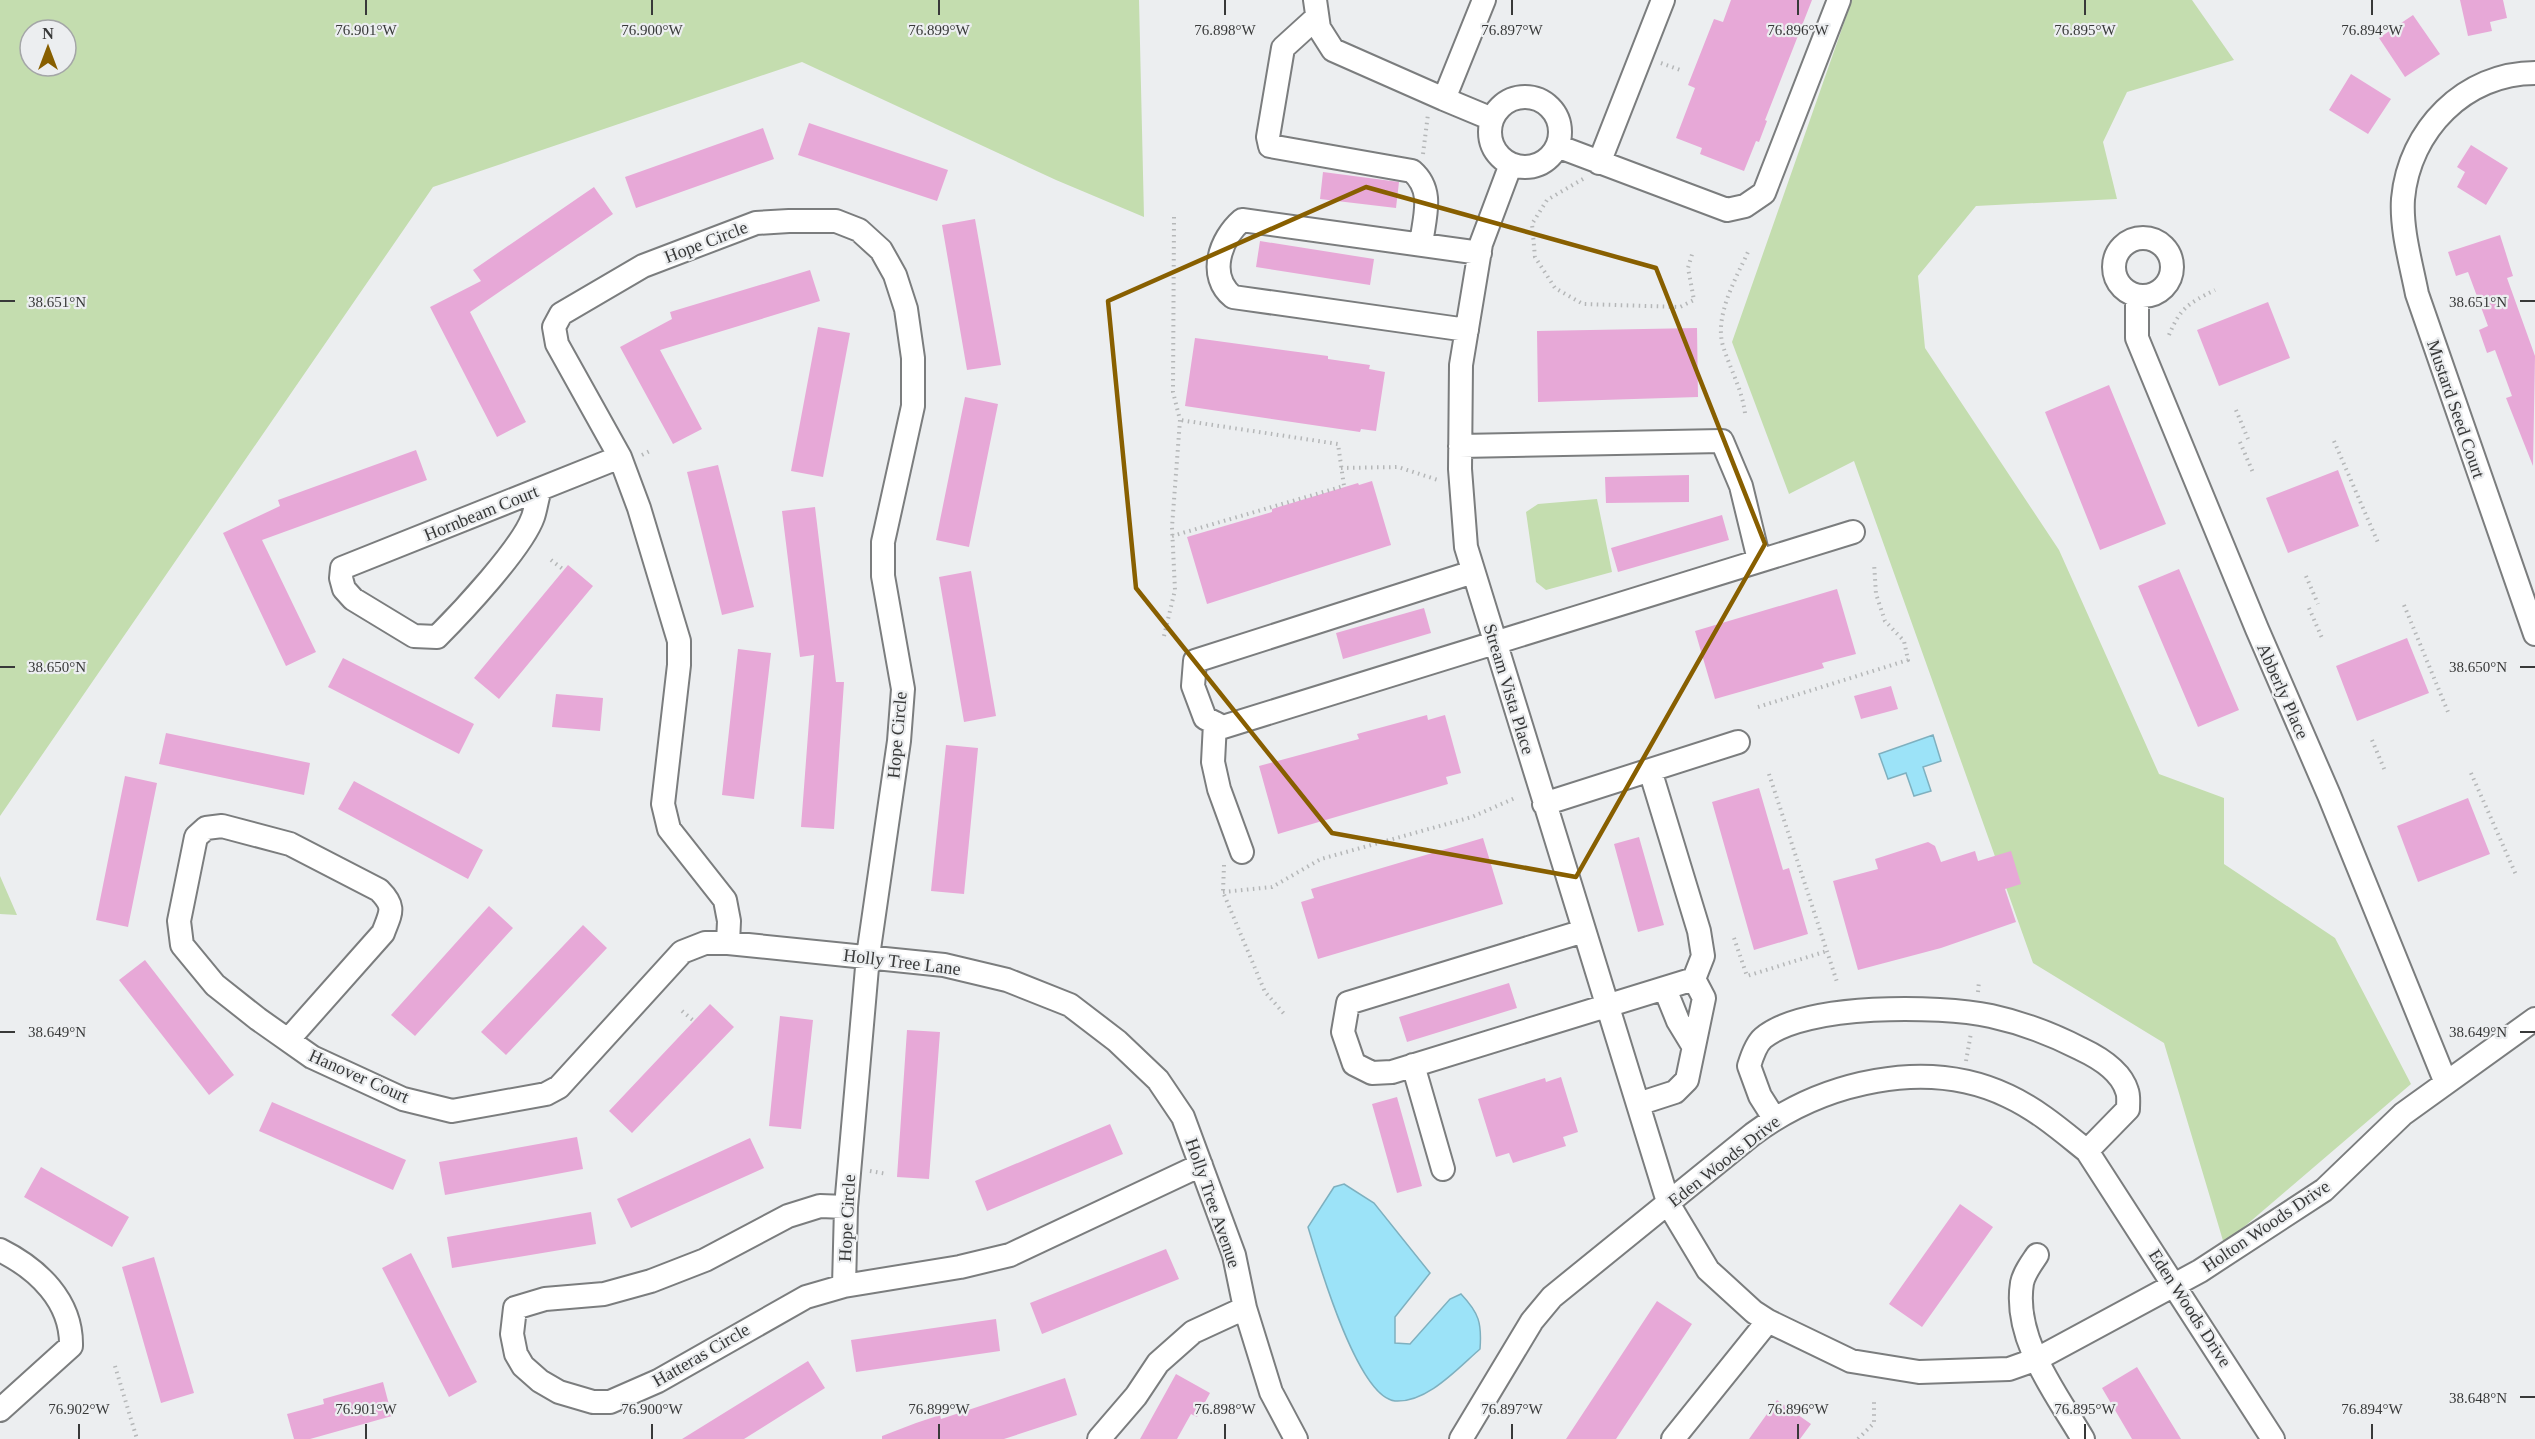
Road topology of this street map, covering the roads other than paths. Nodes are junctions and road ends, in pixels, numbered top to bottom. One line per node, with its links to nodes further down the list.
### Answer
1 (1484, 0): 6 (street)
2 (1663, 0): 10 (street)
3 (1839, 0): 10 (street)
4 (1316, 9): 6 (street); 11 (street)
5 (2535, 73): 21 (street, Mustard Seed Court)
6 (1436, 105): 7 (street)
7 (1492, 119): 8 (street); 9 (street)
8 (1557, 146): 9 (street); 10 (street)
9 (1510, 164): 12 (street, Stream Vista Place)
10 (1593, 170)
11 (1421, 245): 12 (street); 14 (street)
12 (1480, 253): 14 (street, Stream Vista Place)
13 (2137, 296): 39 (street, Abberly Place)
14 (1467, 330): 15 (street, Stream Vista Place)
15 (1460, 446): 19 (street); 20 (street, Stream Vista Place)
16 (620, 457): 17 (street, Hornbeam Court); 29 (street, Hope Circle); 30 (street, Hope Circle)
17 (540, 490): 17 (street, Hornbeam Court)
18 (1853, 532): 19 (street)
19 (1759, 560): 22 (street)
20 (1473, 572): 22 (street, Stream Vista Place); 23 (street)
21 (2535, 634)
22 (1495, 643): 23 (street); 26 (street, Stream Vista Place)
23 (1215, 723): 27 (street)
24 (1738, 742): 25 (street)
25 (1650, 771): 26 (street); 31 (street)
26 (1544, 804): 28 (street, Stream Vista Place)
27 (1233, 858)
28 (1584, 930): 34 (street, Stream Vista Place); 38 (street)
29 (728, 943): 30 (street, Holly Tree Lane); 36 (street, Hanover Court)
30 (868, 956): 33 (street, Holly Tree Lane); 46 (street, Hope Circle)
31 (1694, 980): 32 (street); 37 (street)
32 (1665, 989): 34 (street); 37 (street)
33 (1070, 1005): 43 (street, Holly Tree Avenue)
34 (1607, 1007): 38 (street); 40 (street, Stream Vista Place)
35 (2535, 1019): 39 (street, Holton Woods Drive)
36 (288, 1041): 36 (street, Hanover Court)
37 (1692, 1044): 40 (street)
38 (1413, 1065): 44 (street)
39 (2446, 1083): 49 (street, Holton Woods Drive)
40 (1638, 1104): 45 (street, Stream Vista Place)
41 (1774, 1118): 42 (street, Eden Woods Drive); 42 (street); 45 (street, Eden Woods Drive)
42 (2087, 1151): 49 (street, Eden Woods Drive)
43 (1201, 1165): 50 (street, Hatteras Circle); 51 (street, Holly Tree Avenue)
44 (1443, 1169)
45 (1669, 1204): 52 (street, Holton Woods Drive); 57 (street, Eden Woods Drive)
46 (846, 1207): 50 (street, Hope Circle); 50 (street, Hatteras Circle)
47 (0, 1250): 54 (street)
48 (2037, 1255): 53 (street)
49 (2176, 1285): 53 (street, Holton Woods Drive); 60 (street, Eden Woods Drive)
50 (844, 1286)
51 (1245, 1308): 55 (street); 56 (street, Holly Tree Avenue)
52 (1768, 1322): 53 (street, Holton Woods Drive); 58 (street)
53 (2037, 1359): 59 (street)
54 (0, 1410)
55 (1099, 1439)
56 (1296, 1439)
57 (1461, 1439)
58 (1673, 1439)
59 (2083, 1439)
60 (2273, 1439)

